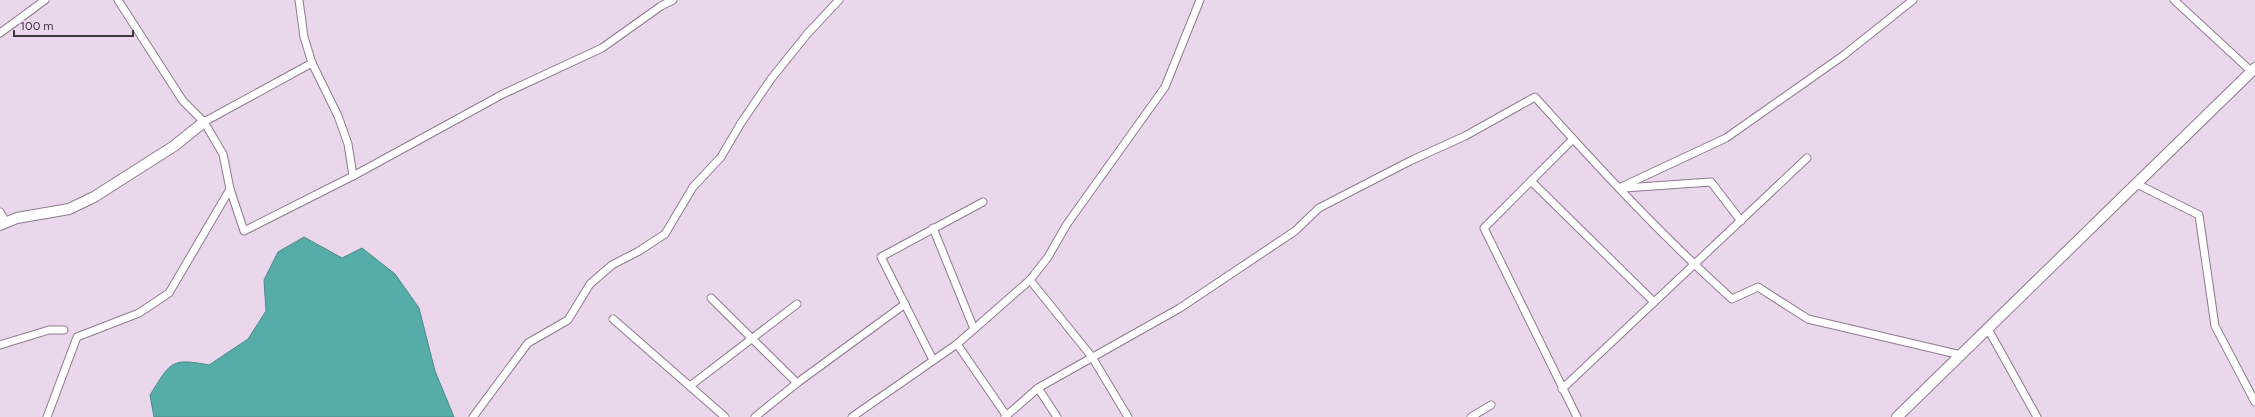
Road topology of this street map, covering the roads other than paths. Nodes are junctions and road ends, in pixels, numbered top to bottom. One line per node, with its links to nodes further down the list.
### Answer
1 (45, 0): 9 (street)
2 (118, 0): 12 (street)
3 (299, 0): 10 (street)
4 (673, 0): 15 (street)
5 (839, 0): 49 (street)
6 (1200, 0): 26 (street)
7 (1913, 0): 18 (street)
8 (2173, 1): 11 (street)
9 (0, 33)
10 (312, 63): 12 (street); 15 (street)
11 (2254, 70): 17 (main road)
12 (204, 122): 19 (street); 23 (main road)
13 (1573, 139): 16 (street); 18 (street); 39 (street)
14 (1807, 158): 22 (street)
15 (353, 176): 19 (street)
16 (1531, 181): 28 (street); 44 (street)
17 (2137, 184): 33 (main road); 45 (street)
18 (1619, 188): 22 (street); 25 (street)
19 (230, 189): 48 (street)
20 (983, 202): 24 (street)
21 (0, 212): 23 (street)
22 (1741, 220): 25 (street)
23 (3, 224)
24 (933, 228): 30 (street); 32 (street)
25 (1694, 264): 28 (street); 38 (street)
26 (1030, 280): 32 (street); 39 (street)
27 (711, 298): 35 (street)
28 (1654, 302): 44 (street)
29 (797, 304): 35 (street)
30 (905, 304): 40 (street); 41 (street)
31 (613, 318): 42 (street)
32 (974, 329): 36 (street)
33 (1988, 329): 38 (main road); 58 (street)
34 (64, 330): 37 (street)
35 (752, 339): 41 (street); 42 (street)
36 (957, 344): 40 (street); 47 (street)
37 (0, 345)
38 (1961, 355): 57 (main road)
39 (1092, 357): 43 (street); 54 (street)
40 (933, 360): 52 (street)
41 (797, 383): 51 (street)
42 (690, 386): 50 (street)
43 (1038, 388): 47 (street); 53 (street)
44 (1562, 388): 56 (street)
45 (2255, 402)
46 (1491, 405): 55 (street)
47 (1006, 416)
48 (47, 417)
49 (473, 417)
50 (725, 417)
51 (755, 417)
52 (852, 417)
53 (1057, 417)
54 (1128, 417)
55 (1471, 417)
56 (1577, 417)
57 (1897, 417)
58 (2037, 417)

